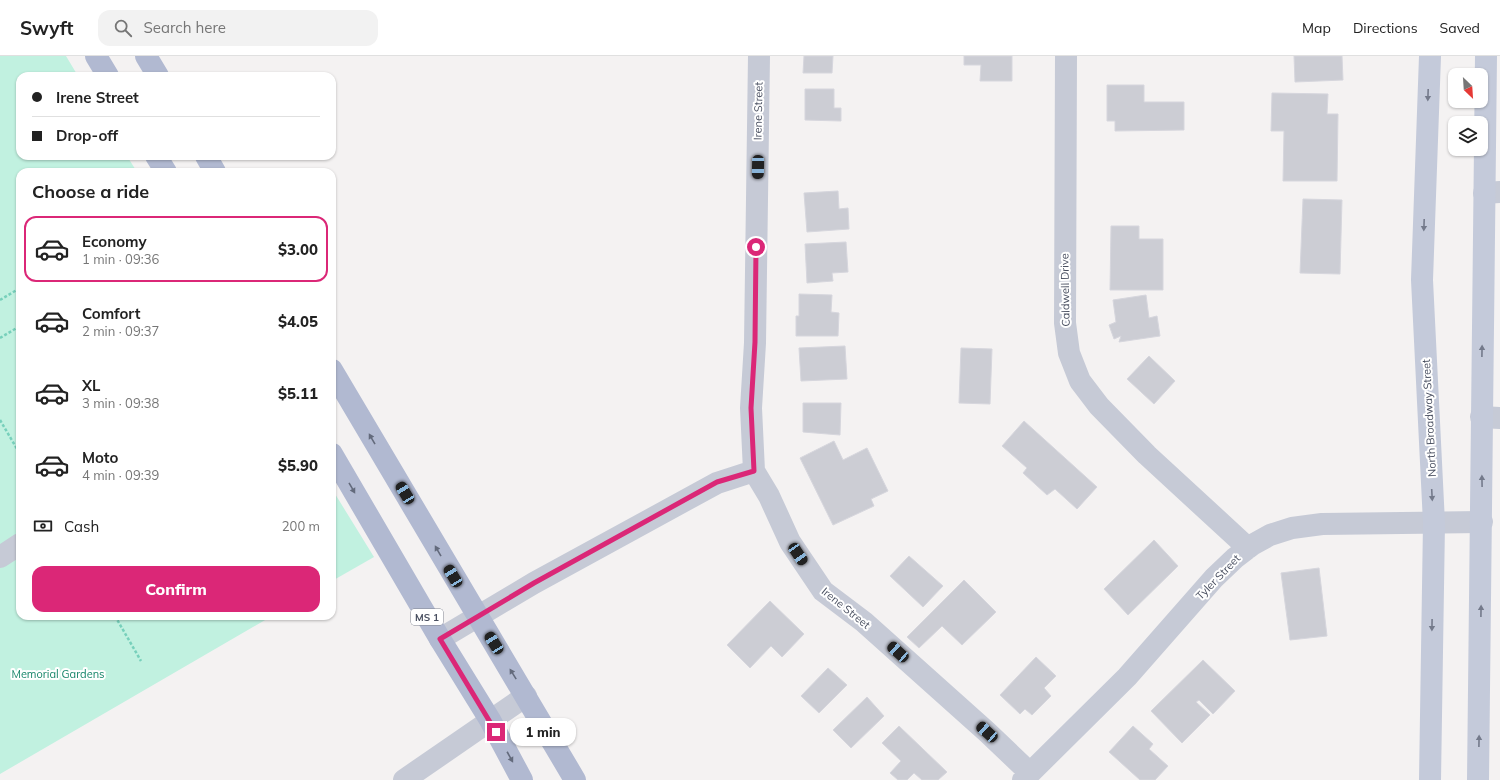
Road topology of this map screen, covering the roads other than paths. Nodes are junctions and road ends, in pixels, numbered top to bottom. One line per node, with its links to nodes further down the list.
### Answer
1 (96, 56): 7 (main road)
2 (146, 56): 8 (main road)
3 (759, 56): 13 (street, Irene Street)
4 (1066, 56): 17 (street, Caldwell Drive)
5 (1430, 56): 15 (main road, North Broadway Street, one-way to 15)
6 (1486, 56): 9 (main road)
7 (106, 72)
8 (156, 72)
9 (1492, 192): 11 (main road, one-way to 9)
10 (336, 377): 19 (main road, one-way to 10)
11 (1491, 418): 14 (main road, one-way to 11)
12 (336, 461): 20 (main road, MS 1, one-way to 20)
13 (754, 471): 19 (street); 23 (street, Irene Street)
14 (1482, 522): 15 (street, Tyler Street); 28 (main road, one-way to 14)
15 (1434, 523): 17 (street, Tyler Street); 27 (main road, North Broadway Street, one-way to 27)
16 (16, 547): 18 (street)
17 (1248, 548): 23 (street, Tyler Street)
18 (0, 557)
19 (477, 617): 20 (street); 21 (main road, one-way to 19)
20 (440, 639): 22 (main road, MS 1)
21 (526, 696): 22 (street); 26 (main road)
22 (490, 720): 24 (street); 25 (main road, MS 1, one-way to 25)
23 (1027, 777)
24 (404, 780)
25 (522, 780)
26 (575, 780)
27 (1430, 780)
28 (1478, 780)

